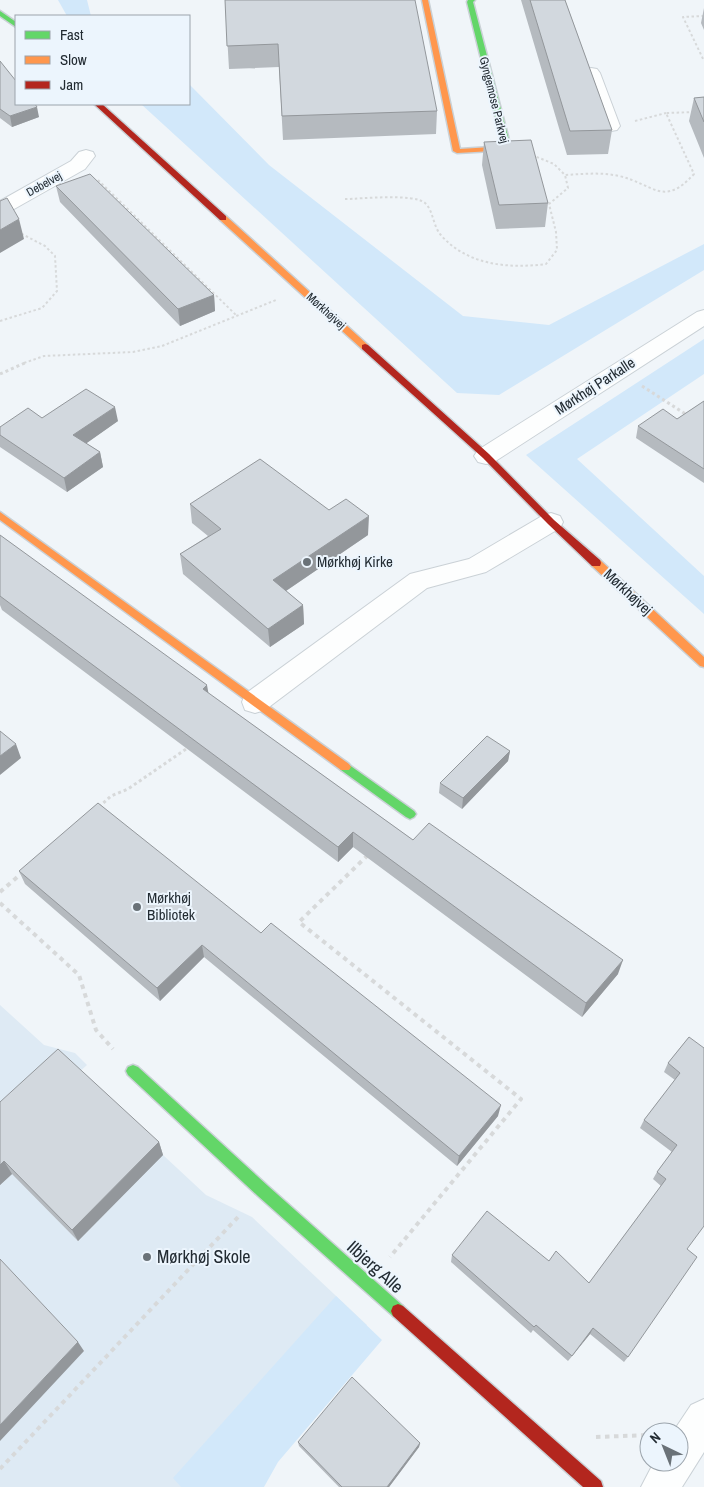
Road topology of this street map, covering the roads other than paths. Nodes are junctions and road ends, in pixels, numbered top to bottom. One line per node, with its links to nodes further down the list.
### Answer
1 (425, 0): 2 (street, Gyngemose Parkvej)
2 (472, 0)
3 (0, 14): 4 (street)
4 (15, 24)
5 (585, 55): 7 (street)
6 (99, 105): 11 (street, Mørkhøjvej)
7 (611, 126)
8 (82, 160): 9 (street, Debelvej)
9 (0, 209)
10 (704, 317): 11 (street, Mørkhøj Parkalle)
11 (486, 456): 13 (street, Mørkhøjvej)
12 (0, 515): 15 (street)
13 (550, 522): 14 (street, Mørkhøjvej); 15 (street)
14 (704, 663)
15 (255, 702): 16 (street)
16 (410, 814)
17 (133, 1071): 21 (street, Ilbjerg Alle)
18 (704, 1418): 19 (street)
19 (689, 1441)
20 (670, 1472): 22 (street)
21 (595, 1487)
22 (660, 1487)

